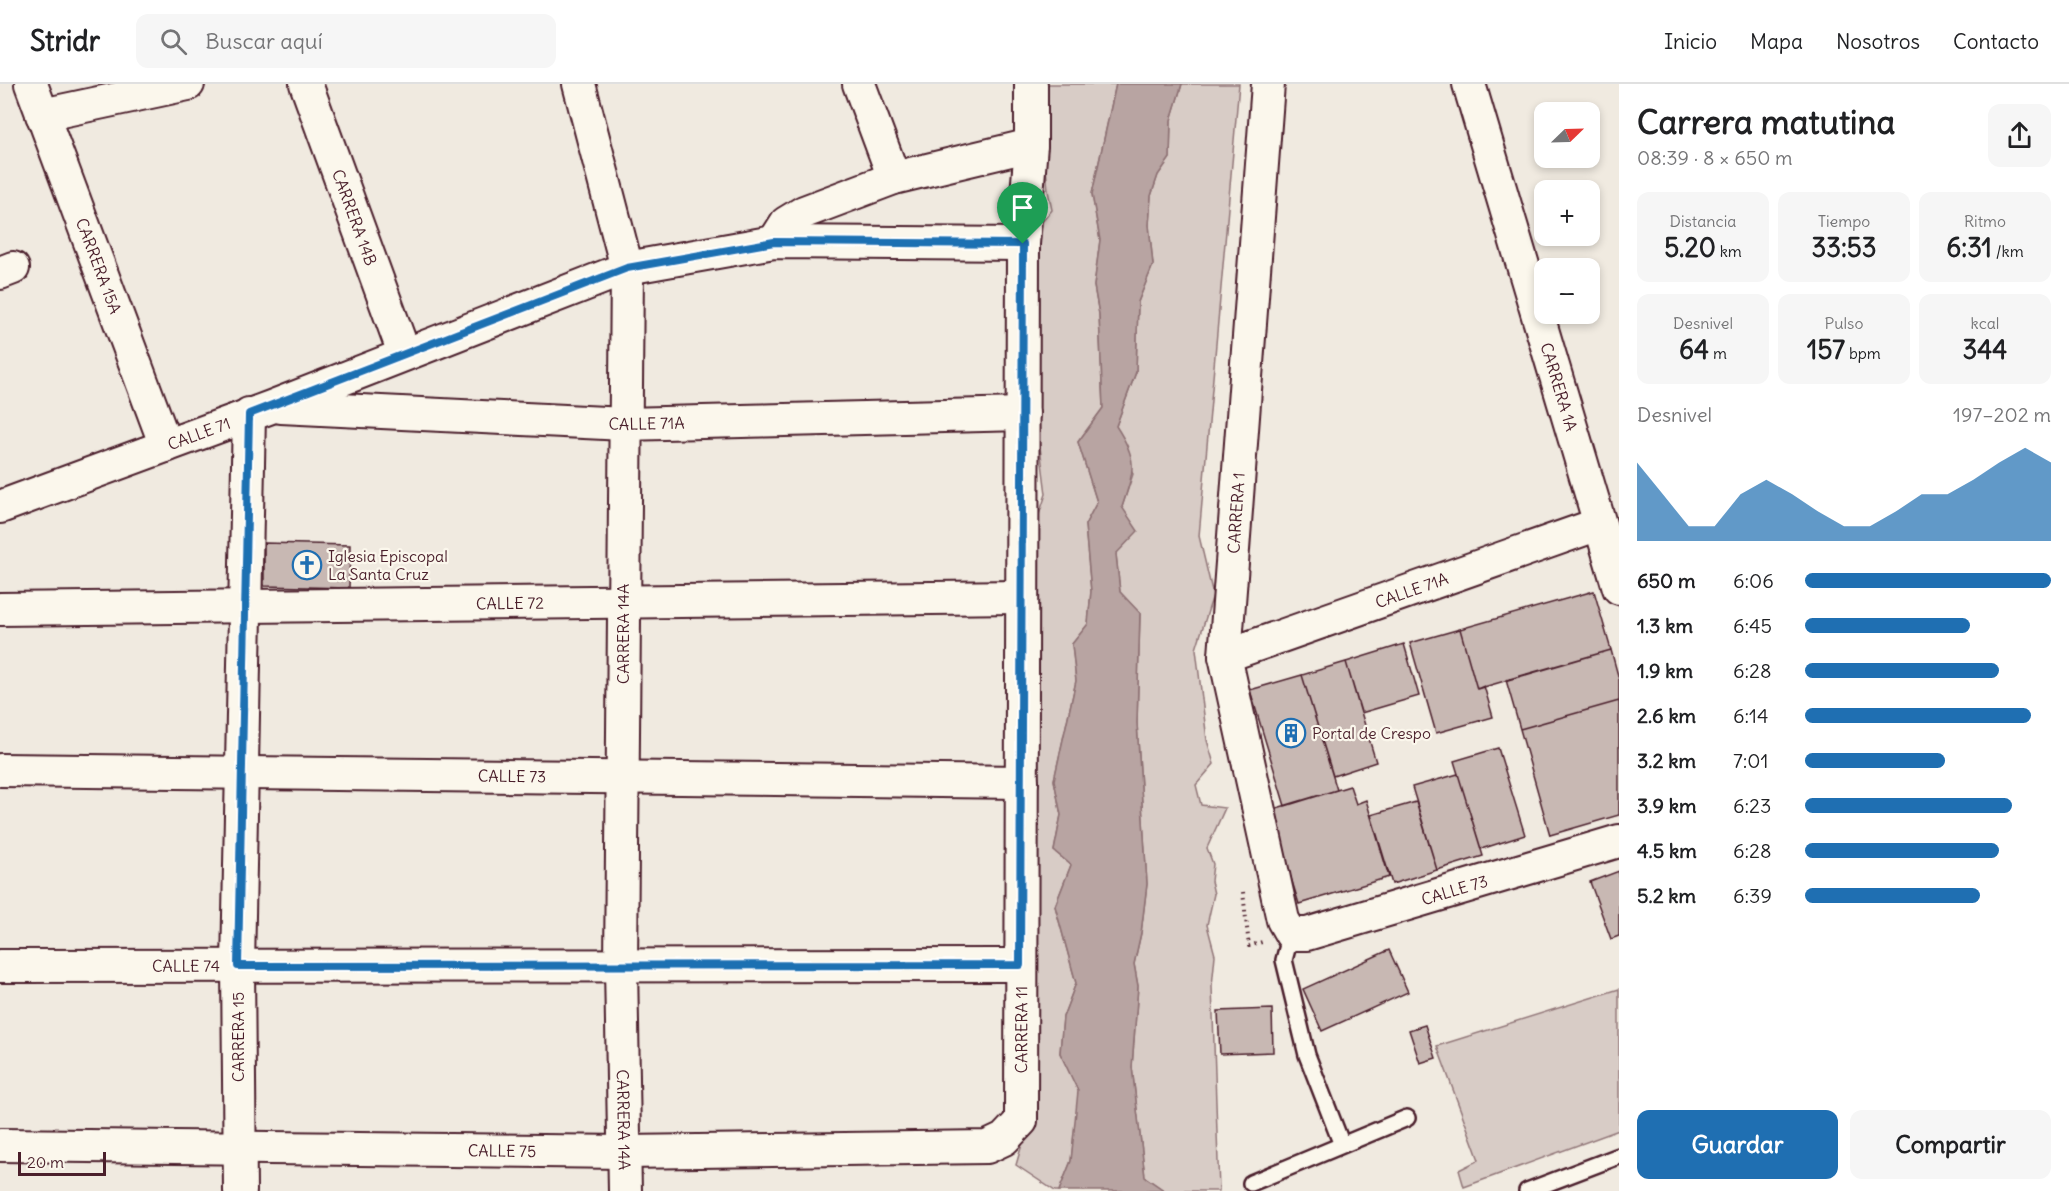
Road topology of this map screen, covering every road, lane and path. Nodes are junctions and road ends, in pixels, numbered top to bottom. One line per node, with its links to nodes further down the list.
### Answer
1 (31, 84): 9 (street, CARRERA 15A)
2 (188, 84): 9 (street)
3 (306, 84): 15 (street, CARRERA 14B)
4 (579, 84): 14 (street, CARRERA 14A)
5 (858, 84): 11 (street)
6 (1031, 84): 10 (street, CARRERA 11)
7 (1268, 84): 27 (street, CARRERA 1)
8 (1469, 84): 21 (street, CARRERA 1A)
9 (42, 115): 19 (street, CARRERA 15A)
10 (1031, 145): 11 (street); 13 (street, CARRERA 11)
11 (894, 178): 12 (street)
12 (774, 242): 13 (street, CALLE 71); 14 (street, CALLE 71)
13 (1023, 244): 17 (street, CARRERA 11)
14 (627, 268): 15 (street, CALLE 71); 18 (street, CARRERA 14A)
15 (404, 353): 16 (street, CALLE 71)
16 (260, 411): 18 (street, CALLE 71A); 19 (street, CALLE 71); 25 (street, CARRERA 15)
17 (1023, 414): 18 (street, CALLE 71A); 23 (street, CARRERA 11)
18 (625, 424): 24 (street, CARRERA 14A)
19 (166, 446): 20 (street, CALLE 71)
20 (0, 507)
21 (1599, 524): 22 (street, CARRERA 1A); 27 (street, CALLE 71A)
22 (1619, 588)
23 (1020, 597): 24 (street, CALLE 72); 31 (street, CARRERA 11)
24 (623, 601): 25 (street, CALLE 72); 30 (street, CARRERA 14A)
25 (245, 605): 26 (street, CALLE 72); 29 (street, CARRERA 15)
26 (0, 609)
27 (1225, 656): 33 (street, CARRERA 1)
28 (0, 770): 29 (street, CALLE 73)
29 (242, 772): 30 (street, CALLE 73); 36 (street, CARRERA 15)
30 (622, 776): 31 (street, CALLE 73); 37 (street, CARRERA 14A)
31 (1022, 782): 34 (street, CARRERA 11)
32 (1619, 841): 33 (street, CALLE 73)
33 (1291, 934): 41 (lane)
34 (1020, 965): 37 (street, CALLE 74); 39 (street, CARRERA 11)
35 (0, 966): 36 (street, CALLE 74)
36 (238, 966): 37 (street, CALLE 74); 42 (street, CARRERA 15)
37 (621, 967): 43 (street, CARRERA 14A)
38 (1407, 1118): 41 (lane)
39 (1004, 1139): 43 (street, CALLE 75)
40 (0, 1145): 42 (street, CALLE 75)
41 (1342, 1145): 45 (lane)
42 (239, 1149): 43 (street, CALLE 75); 46 (street, CARRERA 15)
43 (625, 1152): 47 (street, CARRERA 14A)
44 (1619, 1156): 48 (lane)
45 (1251, 1183)
46 (240, 1191)
47 (625, 1191)
48 (1527, 1191)

